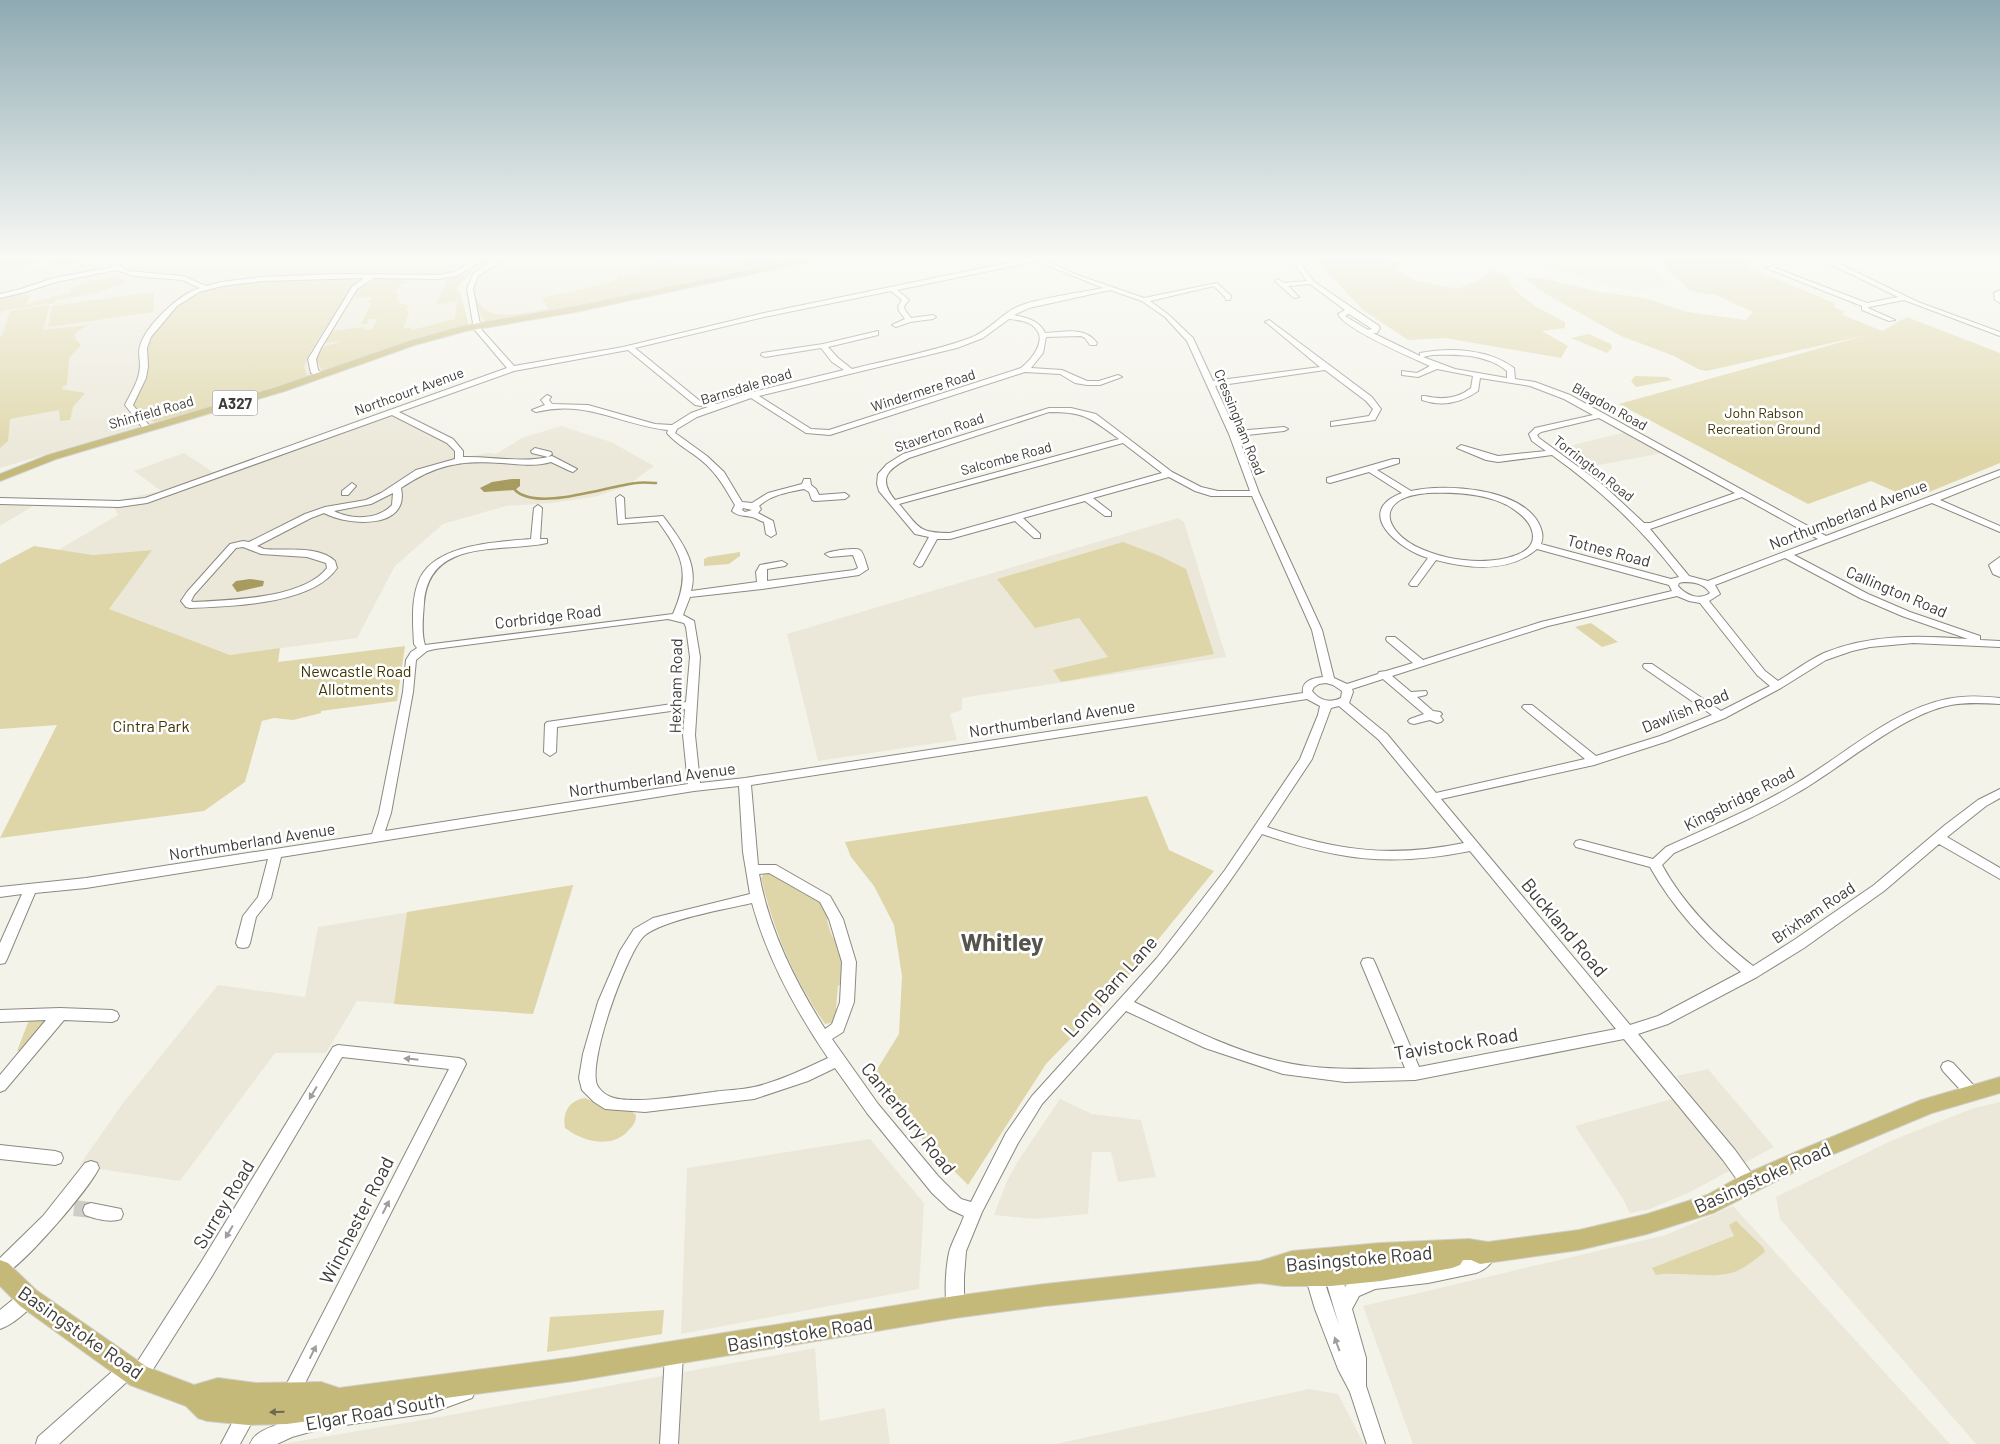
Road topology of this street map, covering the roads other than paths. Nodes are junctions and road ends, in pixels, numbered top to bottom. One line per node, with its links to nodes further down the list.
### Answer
1 (157, 325): 42 (street)
2 (331, 325): 26 (street)
3 (481, 325): 11 (main road, Shinfield Road / A327)
4 (722, 325): 17 (street, Northcourt Avenue)
5 (995, 325): 24 (street, Barnsdale Road)
6 (1037, 325): 13 (street)
7 (1176, 325): 30 (street, Cressingham Road)
8 (1273, 325): 21 (street)
9 (1355, 325): 20 (street, Blagdon Road)
10 (1977, 325): 12 (street)
11 (477, 326): 22 (street); 26 (main road, Shinfield Road / A327)
12 (2000, 334)
13 (1044, 335): 15 (street); 23 (street, Windermere Road)
14 (870, 336): 16 (street)
15 (1093, 343)
16 (823, 346): 18 (street); 24 (street)
17 (630, 348): 22 (street, Northcourt Avenue); 34 (street)
18 (765, 355)
19 (1423, 355): 29 (street)
20 (1436, 366): 25 (street); 27 (street, Blagdon Road)
21 (1326, 368): 30 (street); 41 (street)
22 (512, 369): 38 (street, Northcourt Avenue)
23 (1024, 370): 28 (street); 31 (street, Windermere Road)
24 (850, 371): 31 (street, Barnsdale Road)
25 (1405, 373)
26 (321, 375): 42 (main road, Shinfield Road / A327)
27 (1477, 375): 29 (street, Blagdon Road); 33 (street)
28 (1118, 377)
29 (1511, 380): 40 (street, Blagdon Road)
30 (1210, 384): 45 (street, Cressingham Road)
31 (752, 394): 36 (street, Barnsdale Road)
32 (547, 397): 35 (street)
33 (1425, 398)
34 (698, 403): 36 (street); 39 (street)
35 (550, 406): 37 (street); 43 (street)
36 (716, 406): 39 (street, Barnsdale Road)
37 (536, 410)
38 (392, 412): 53 (street); 72 (street, Northcourt Avenue)
39 (694, 415): 43 (street, Barnsdale Road)
40 (1601, 415): 49 (street, Torrington Road); 67 (street, Blagdon Road)
41 (1334, 424)
42 (152, 428): 50 (main road, Shinfield Road / A327)
43 (673, 428): 76 (street)
44 (1284, 429): 45 (street)
45 (1232, 434): 65 (street, Cressingham Road)
46 (1126, 440): 58 (street, Staverton Road); 73 (street, Salcombe Road); 73 (street, Staverton Road)
47 (1461, 448): 49 (street)
48 (535, 451): 52 (street)
49 (1554, 452): 79 (street, Torrington Road)
50 (70, 453): 59 (main road, Shinfield Road / A327); 61 (main road, Shinfield Road / A327)
51 (561, 453): 52 (street)
52 (550, 457): 53 (street); 55 (street)
53 (459, 460): 63 (street)
54 (1396, 461): 56 (street)
55 (572, 469)
56 (1370, 469): 60 (street); 66 (street)
57 (2000, 473): 71 (street, Northumberland Avenue)
58 (1169, 474): 65 (street, Staverton Road); 69 (street)
59 (0, 478)
60 (1330, 480)
61 (0, 482)
62 (352, 486): 64 (street)
63 (396, 487): 75 (street); 75 (street)
64 (345, 493)
65 (1255, 493): 112 (street, Cressingham Road)
66 (1410, 494): 86 (street); 89 (street)
67 (1742, 494): 79 (street); 84 (street, Blagdon Road)
68 (844, 496): 76 (street)
69 (1086, 496): 77 (street); 78 (street)
70 (620, 498): 99 (street, Hexham Road)
71 (1932, 500): 80 (street); 84 (street, Northumberland Avenue)
72 (0, 501)
73 (893, 503): 82 (street, Staverton Road)
74 (538, 508): 108 (street)
75 (325, 510): 85 (street)
76 (753, 510): 81 (street)
77 (1108, 514)
78 (1016, 517): 82 (street); 83 (street)
79 (1642, 526): 94 (street, Torrington Road)
80 (2000, 529)
81 (771, 534)
82 (934, 536): 92 (street)
83 (1037, 536)
84 (1826, 540): 88 (street, Northumberland Avenue)
85 (251, 545): 101 (street); 101 (street)
86 (1536, 546): 89 (street); 98 (street, Totnes Road)
87 (830, 554): 97 (street)
88 (1786, 555): 96 (street, Northumberland Avenue); 104 (street, Callington Road)
89 (1434, 557): 95 (street)
90 (2000, 560): 93 (street)
91 (782, 564): 97 (street)
92 (919, 564)
93 (2000, 574)
94 (1686, 579): 96 (street); 98 (street)
95 (1414, 584)
96 (1708, 584): 100 (street)
97 (762, 586): 99 (street)
98 (1676, 588): 100 (street, Totnes Road); 109 (street)
99 (688, 594): 103 (street, Hexham Road)
100 (1703, 600): 113 (street)
101 (213, 604): 102 (street)
102 (212, 616)
103 (676, 616): 108 (street, Corbridge Road); 121 (street, Hexham Road)
104 (1936, 625): 106 (street); 107 (street, Callington Road)
105 (1391, 639): 109 (street)
106 (1940, 640): 107 (street, Dawlish Road); 113 (street, Dawlish Road)
107 (1999, 644)
108 (423, 649): 132 (street)
109 (1420, 663): 111 (street)
110 (1648, 666): 123 (street)
111 (1383, 674): 114 (street); 117 (street)
112 (1329, 680): 114 (street); 116 (street)
113 (1777, 686): 123 (street, Dawlish Road)
114 (1345, 688): 119 (street)
115 (1422, 693): 117 (street)
116 (1309, 695): 120 (street); 127 (street, Northumberland Avenue)
117 (1409, 696): 124 (street)
118 (2000, 701): 137 (street, Kingsbridge Road)
119 (1342, 702): 120 (street); 130 (street, Buckland Road)
120 (1326, 704): 131 (street, Long Barn Lane)
121 (691, 705): 125 (street); 128 (street, Hexham Road)
122 (1528, 707): 126 (street)
123 (1720, 716): 126 (street, Dawlish Road)
124 (1414, 721)
125 (550, 752)
126 (1594, 761): 130 (street, Dawlish Road)
127 (745, 782): 128 (street, Northumberland Avenue); 138 (street, Canterbury Road)
128 (694, 787): 132 (street, Northumberland Avenue)
129 (2000, 793): 133 (street, Brixham Road)
130 (1433, 797): 135 (street, Buckland Road)
131 (1260, 829): 135 (street); 147 (street, Long Barn Lane)
132 (378, 838): 136 (street, Northumberland Avenue)
133 (1939, 838): 139 (street); 146 (street, Brixham Road)
134 (1580, 844): 137 (street)
135 (1473, 846): 151 (street, Buckland Road)
136 (276, 853): 140 (street, Northumberland Avenue); 143 (street)
137 (1655, 864): 146 (street)
138 (752, 870): 142 (street, Canterbury Road); 152 (street)
139 (2000, 874)
140 (30, 888): 141 (street, Northumberland Avenue); 144 (street)
141 (0, 892)
142 (757, 897): 152 (street, Canterbury Road); 154 (street)
143 (243, 943)
144 (0, 959)
145 (1368, 963): 156 (street)
146 (1752, 973): 151 (street, Brixham Road)
147 (1123, 1003): 156 (street, Tavistock Road); 165 (street, Long Barn Lane)
148 (60, 1014): 149 (street); 150 (street); 158 (street)
149 (0, 1016)
150 (112, 1016)
151 (1628, 1032): 156 (street, Tavistock Road); 163 (street, Buckland Road)
152 (823, 1037): 154 (street, Canterbury Road)
153 (338, 1051): 175 (street, Surrey Road, one-way to 175); 178 (street, Winchester Road, one-way to 153)
154 (838, 1060): 165 (street, Canterbury Road)
155 (1948, 1067): 159 (street)
156 (1414, 1074)
157 (2000, 1085): 159 (main road, Basingstoke Road)
158 (0, 1086)
159 (1972, 1093): 163 (main road, Basingstoke Road)
160 (0, 1152): 161 (street)
161 (55, 1158)
162 (91, 1168): 169 (street)
163 (1749, 1183): 167 (main road, Basingstoke Road)
164 (92, 1210): 166 (street)
165 (975, 1210): 171 (street, Long Barn Lane)
166 (115, 1214)
167 (1489, 1253): 168 (main road, Basingstoke Road); 172 (street)
168 (1321, 1267): 171 (main road, Basingstoke Road); 172 (street); 177 (street, one-way to 168)
169 (0, 1270): 170 (main road, Basingstoke Road)
170 (28, 1298): 173 (street); 175 (main road, Basingstoke Road)
171 (955, 1307): 174 (main road, Basingstoke Road)
172 (1343, 1307): 177 (street)
173 (0, 1321)
174 (674, 1354): 176 (main road, Basingstoke Road); 184 (street)
175 (134, 1372): 180 (main road, Basingstoke Road); 181 (street, Surrey Road)
176 (492, 1379): 179 (main road, Basingstoke Road); 183 (street, Elgar Road South)
177 (1358, 1388): 185 (street)
178 (290, 1395): 179 (main road, Basingstoke Road); 180 (main road, Basingstoke Road)
179 (339, 1400): 180 (main road, Basingstoke Road, one-way to 180)
180 (252, 1404): 182 (street)
181 (46, 1444)
182 (230, 1444)
183 (259, 1444)
184 (669, 1444)
185 (1376, 1444)

